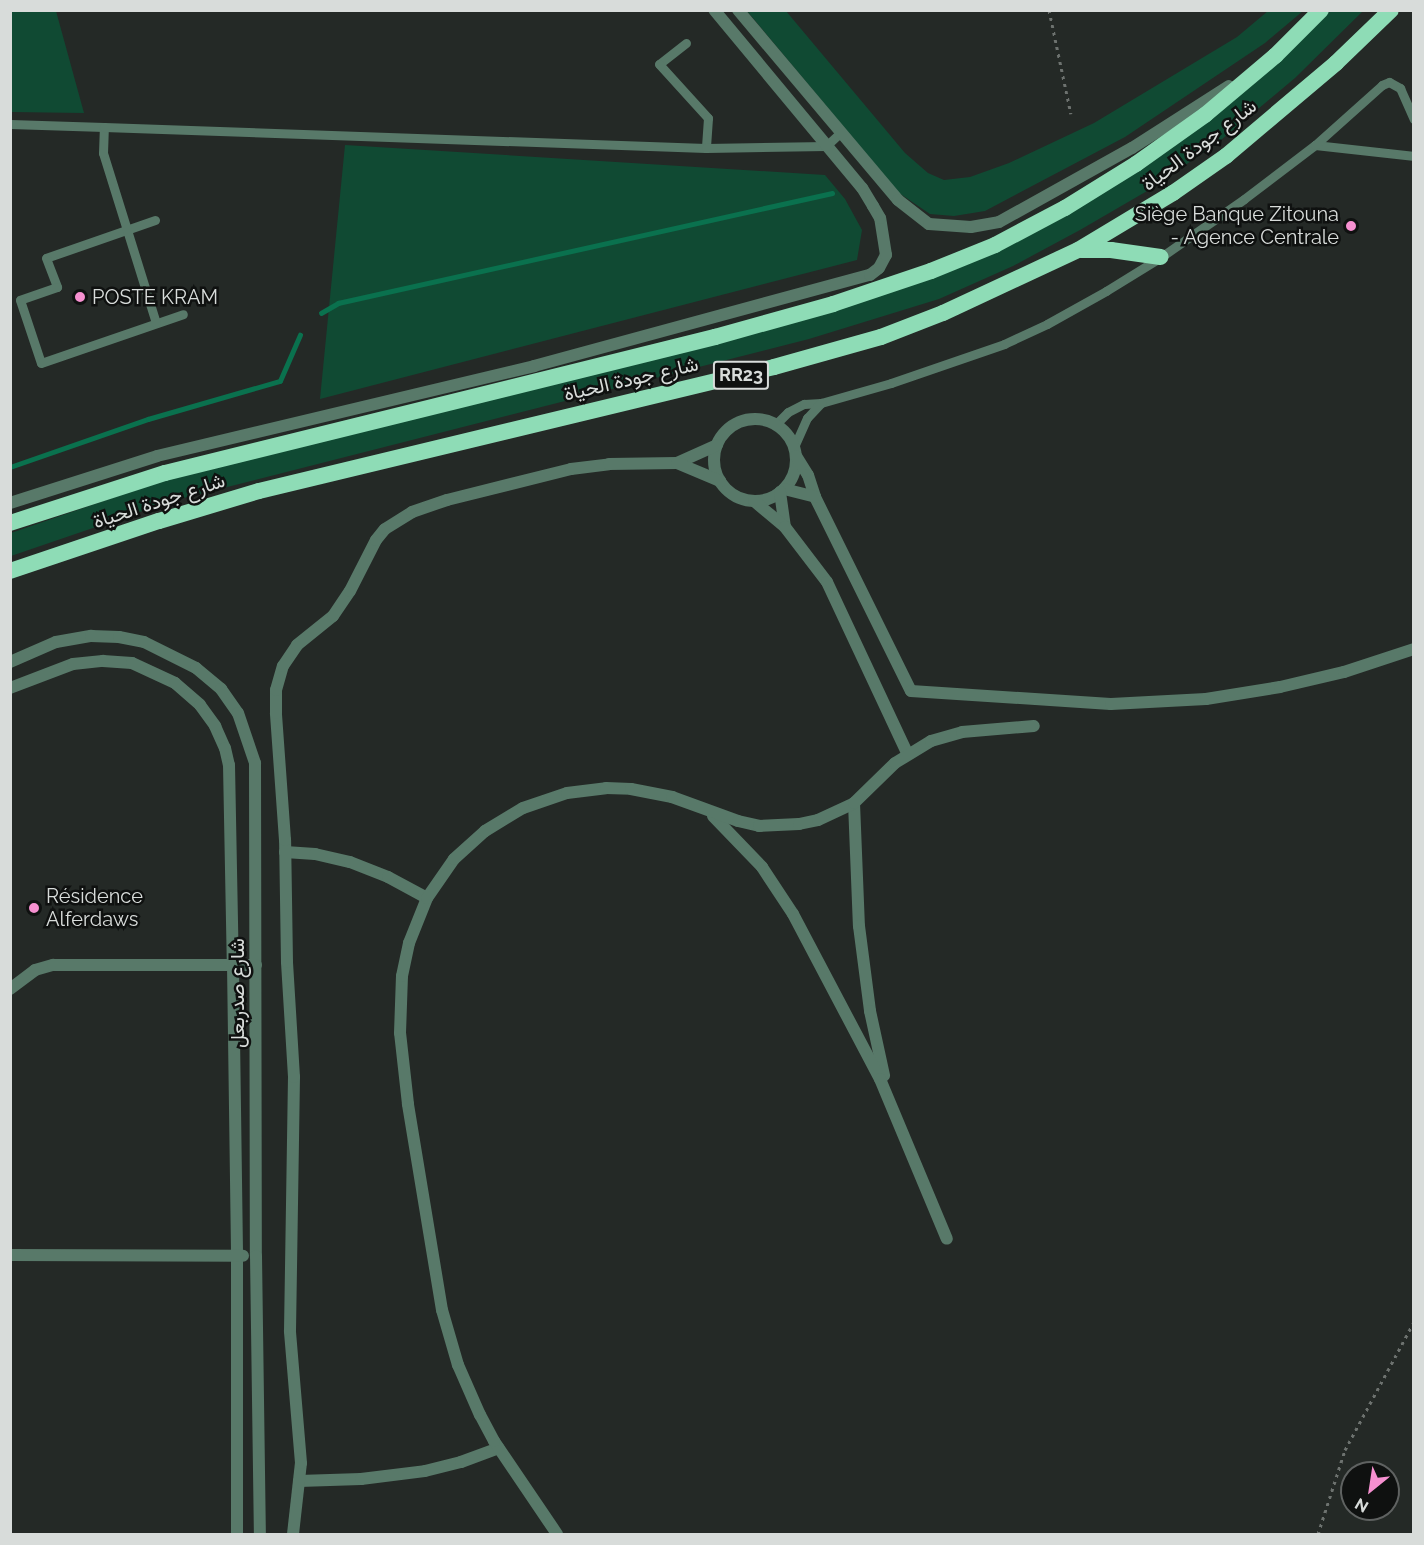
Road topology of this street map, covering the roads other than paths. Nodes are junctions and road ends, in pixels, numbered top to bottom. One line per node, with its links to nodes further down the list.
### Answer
1 (714, 10): 12 (street)
2 (738, 10): 10 (street)
3 (1321, 10): 6 (highway, شارع جودة الحياة / RR23)
4 (1391, 10): 17 (highway, شارع جودة الحياة / RR23)
5 (686, 43): 13 (lane)
6 (1275, 56): 10 (street); 31 (highway, شارع جودة الحياة / RR23)
7 (1413, 119): 11 (lane)
8 (10, 124): 9 (lane)
9 (104, 126): 13 (lane); 16 (lane)
10 (841, 132): 12 (lane)
11 (1316, 145): 14 (lane); 18 (lane)
12 (826, 146): 13 (lane); 30 (street)
13 (706, 148)
14 (1413, 156)
15 (155, 220): 16 (lane)
16 (127, 230): 20 (lane); 20 (lane)
17 (1077, 250): 18 (highway); 33 (highway, شارع جودة الحياة / RR23)
18 (1161, 257): 21 (lane)
19 (183, 314): 20 (lane)
20 (156, 323)
21 (821, 403): 22 (lane); 24 (lane)
22 (776, 424): 23 (street); 24 (street)
23 (717, 445): 25 (street); 26 (street)
24 (795, 451): 27 (street); 28 (street)
25 (677, 464): 26 (street); 41 (street)
26 (720, 481): 29 (street)
27 (782, 491): 28 (street); 29 (street); 32 (street)
28 (815, 496): 34 (street)
29 (754, 501): 32 (street)
30 (10, 503)
31 (10, 523)
32 (785, 527): 38 (street)
33 (10, 571)
34 (1413, 649)
35 (10, 662): 44 (street, شارع صدربعل)
36 (10, 688): 43 (street, شارع صدربعل)
37 (1034, 726): 38 (street)
38 (907, 753): 39 (street)
39 (854, 803): 40 (street); 46 (street)
40 (705, 809): 42 (street); 47 (street)
41 (285, 852): 42 (street); 54 (street)
42 (427, 898): 53 (street)
43 (233, 965): 44 (street); 45 (street); 51 (street, شارع صدربعل)
44 (256, 965): 52 (street, شارع صدربعل)
45 (10, 989)
46 (870, 1011): 47 (street); 48 (street)
47 (848, 1018): 48 (street)
48 (892, 1104): 49 (street)
49 (947, 1239)
50 (10, 1255): 51 (street)
51 (237, 1256): 52 (street); 55 (street, شارع صدربعل)
52 (256, 1256): 56 (street, شارع صدربعل)
53 (499, 1448): 54 (street); 58 (street)
54 (299, 1481): 57 (street)
55 (237, 1534)
56 (260, 1534)
57 (293, 1534)
58 (557, 1534)

